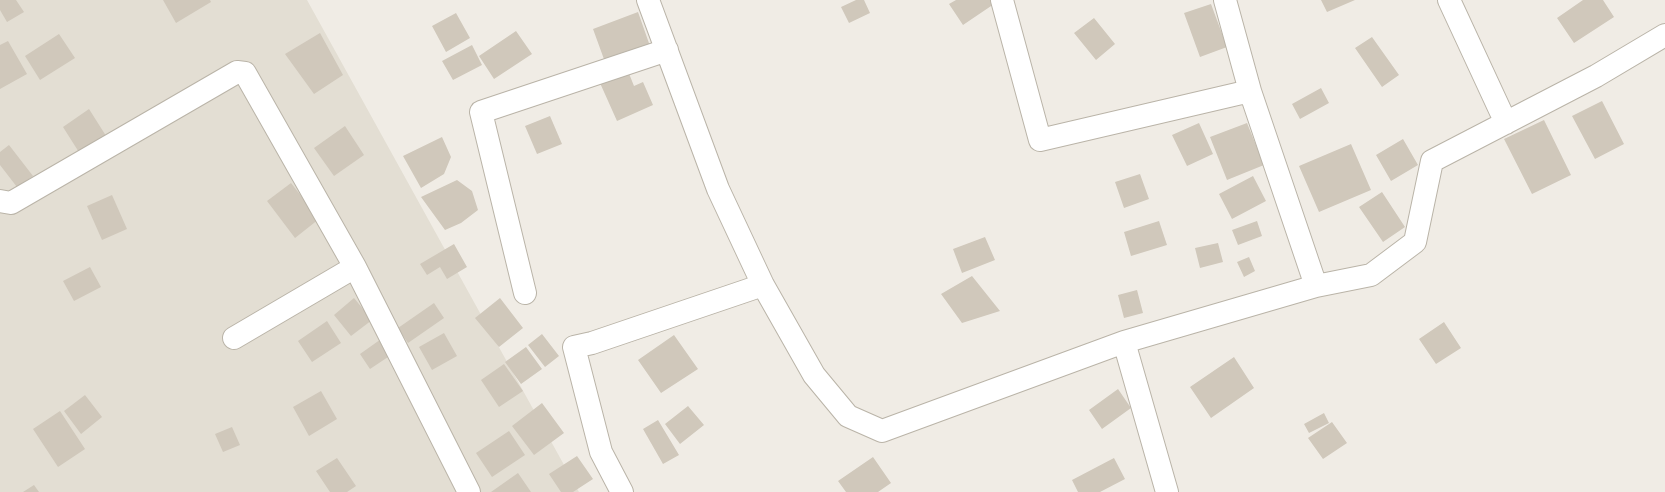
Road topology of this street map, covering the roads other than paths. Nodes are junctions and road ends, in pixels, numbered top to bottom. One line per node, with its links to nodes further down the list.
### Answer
1 (648, 0): 6 (street)
2 (1002, 0): 7 (street)
3 (1225, 0): 7 (street)
4 (1449, 0): 8 (street)
5 (1665, 35): 8 (street)
6 (667, 50): 11 (street); 13 (street)
7 (1250, 91): 12 (street)
8 (1506, 123): 12 (street)
9 (0, 201): 10 (street)
10 (355, 267): 14 (street); 16 (street)
11 (762, 285): 15 (street); 17 (street)
12 (1316, 286): 15 (street)
13 (525, 293)
14 (234, 338)
15 (1124, 342): 18 (street)
16 (469, 492)
17 (622, 492)
18 (1167, 492)

